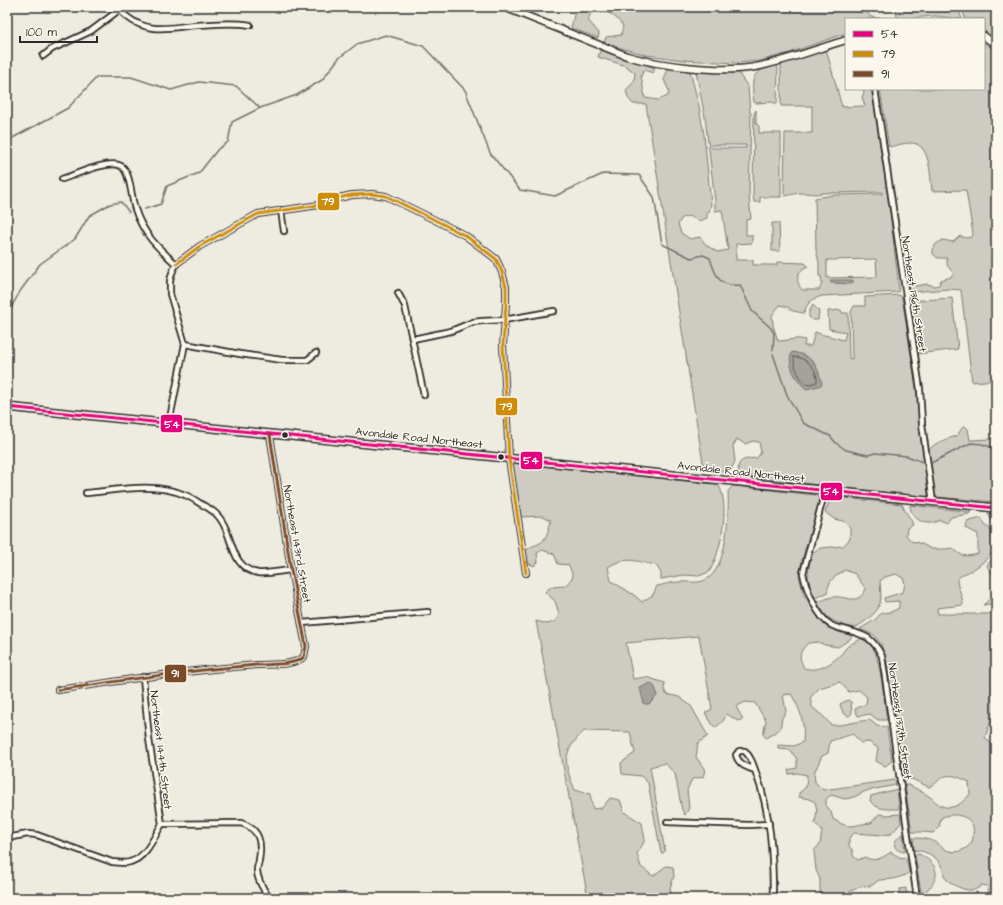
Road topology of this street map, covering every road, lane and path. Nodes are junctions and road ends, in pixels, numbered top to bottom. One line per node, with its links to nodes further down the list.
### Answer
1 (506, 7): 5 (street)
2 (118, 8): 3 (street); 7 (street)
3 (250, 25)
4 (985, 37): 6 (street)
5 (845, 40)
6 (996, 45)
7 (43, 56)
8 (875, 90): 26 (street, Northeast 136th Street)
9 (62, 179): 12 (street)
10 (281, 210): 11 (street); 12 (street); 15 (street)
11 (284, 231)
12 (176, 264): 17 (street)
13 (398, 293): 16 (street)
14 (554, 312): 15 (street)
15 (504, 320): 16 (street); 23 (street)
16 (413, 339): 19 (street)
17 (185, 344): 18 (street); 21 (street)
18 (316, 353)
19 (424, 395)
20 (7, 407): 21 (main road, Avondale Road Northeast)
21 (170, 423): 22 (main road, Avondale Road Northeast)
22 (270, 435): 23 (main road, Avondale Road Northeast); 28 (street, Northeast 143rd Street)
23 (509, 459): 24 (main road, Avondale Road Northeast); 29 (street)
24 (826, 491): 26 (main road, Avondale Road Northeast); 41 (street, Northeast 137th Street)
25 (86, 493): 28 (street)
26 (933, 502): 27 (main road, Avondale Road Northeast)
27 (996, 508)
28 (291, 570): 31 (street, Northeast 143rd Street)
29 (526, 573)
30 (428, 612): 31 (street)
31 (302, 623): 32 (street, Northeast 143rd Street)
32 (142, 677): 33 (street); 36 (street, Northeast 144th Street)
33 (58, 690)
34 (755, 770): 34 (street); 37 (street)
35 (667, 822): 37 (street)
36 (162, 824): 38 (street); 39 (street)
37 (769, 824): 40 (street)
38 (7, 838)
39 (269, 898)
40 (773, 898)
41 (917, 898)

